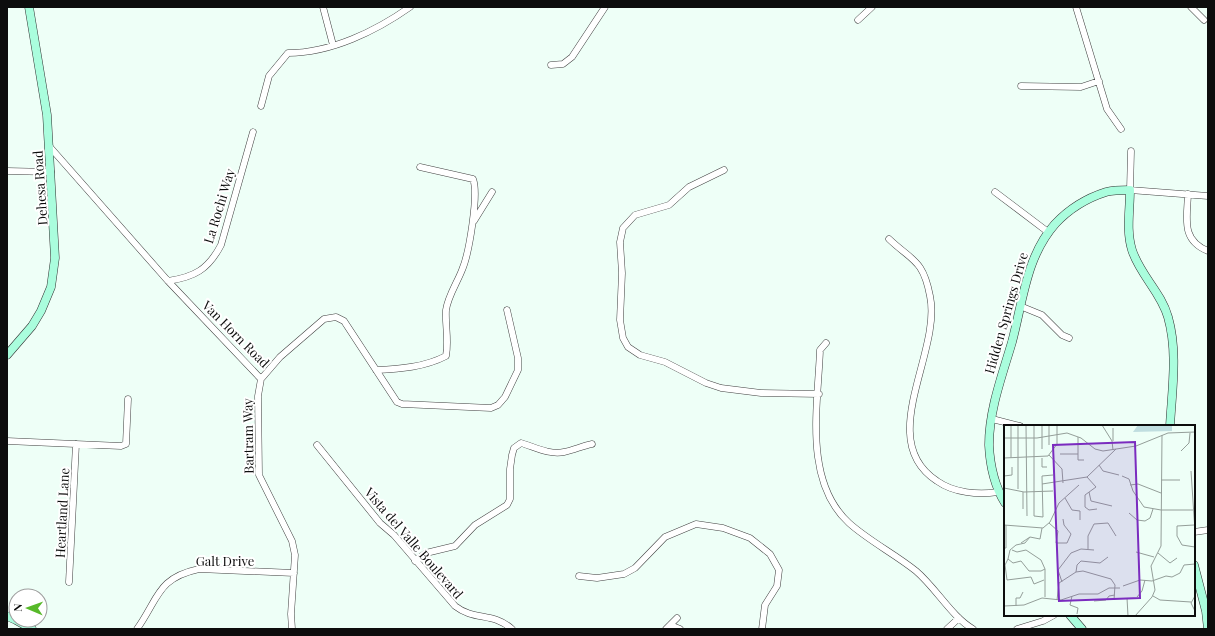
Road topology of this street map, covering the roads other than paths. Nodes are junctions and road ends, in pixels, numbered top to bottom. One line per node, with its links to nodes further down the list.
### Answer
1 (29, 7): 17 (street, Dehesa Road)
2 (323, 7): 10 (street)
3 (410, 7): 10 (street)
4 (605, 7): 11 (street)
5 (872, 7): 8 (street)
6 (1076, 7): 12 (street)
7 (1191, 7): 9 (street)
8 (858, 20)
9 (1204, 20)
10 (333, 45): 14 (street)
11 (551, 66)
12 (1099, 81): 13 (street); 15 (street)
13 (1021, 86)
14 (261, 106)
15 (1121, 129)
16 (253, 132): 32 (street, La Rochi Way)
17 (49, 146): 22 (street, Dehesa Road); 32 (street, Van Horn Road)
18 (1131, 151): 23 (street)
19 (420, 167): 28 (street)
20 (724, 170): 40 (street)
21 (7, 171): 22 (street)
22 (51, 172): 37 (street, Dehesa Road)
23 (1130, 190): 26 (street, Hidden Springs Drive); 29 (street, Hidden Springs Drive); 44 (street)
24 (492, 192): 28 (street)
25 (995, 192): 29 (street)
26 (1188, 194): 27 (street, Hidden Springs Drive); 31 (street)
27 (1208, 196)
28 (472, 224): 38 (street)
29 (1048, 232): 33 (street, Hidden Springs Drive)
30 (889, 239): 49 (street)
31 (1208, 251)
32 (168, 281): 39 (street, Van Horn Road)
33 (1020, 306): 35 (street); 42 (street, Hidden Springs Drive)
34 (507, 310): 38 (street, Van Horn Road)
35 (1069, 338)
36 (826, 343): 40 (street)
37 (7, 355)
38 (376, 370): 39 (street, Van Horn Road)
39 (261, 378): 55 (street, Bartram Way)
40 (818, 394): 61 (street)
41 (128, 399): 46 (street)
42 (992, 419): 43 (street); 49 (street, Hidden Springs Drive)
43 (1016, 425)
44 (1170, 425)
45 (7, 441): 46 (street)
46 (76, 444): 57 (street, Heartland Lane)
47 (592, 444): 53 (street)
48 (317, 445): 53 (street, Vista del Valle Boulevard)
49 (998, 492): 50 (street, Hidden Springs Drive)
50 (1004, 501)
51 (1208, 530): 52 (street)
52 (1195, 532)
53 (415, 561): 65 (street, Vista del Valle Boulevard)
54 (1195, 569): 72 (street)
55 (294, 573): 63 (street, Galt Drive); 64 (street, Bartram Way)
56 (579, 576): 67 (street)
57 (69, 582)
58 (1052, 616): 70 (street)
59 (1071, 616): 71 (street)
60 (677, 618): 62 (street)
61 (960, 618): 68 (street); 69 (street)
62 (668, 627): 66 (street)
63 (137, 629)
64 (292, 629)
65 (512, 629)
66 (680, 629)
67 (762, 629)
68 (947, 629)
69 (973, 629)
70 (1017, 629)
71 (1082, 629)
72 (1208, 629)

